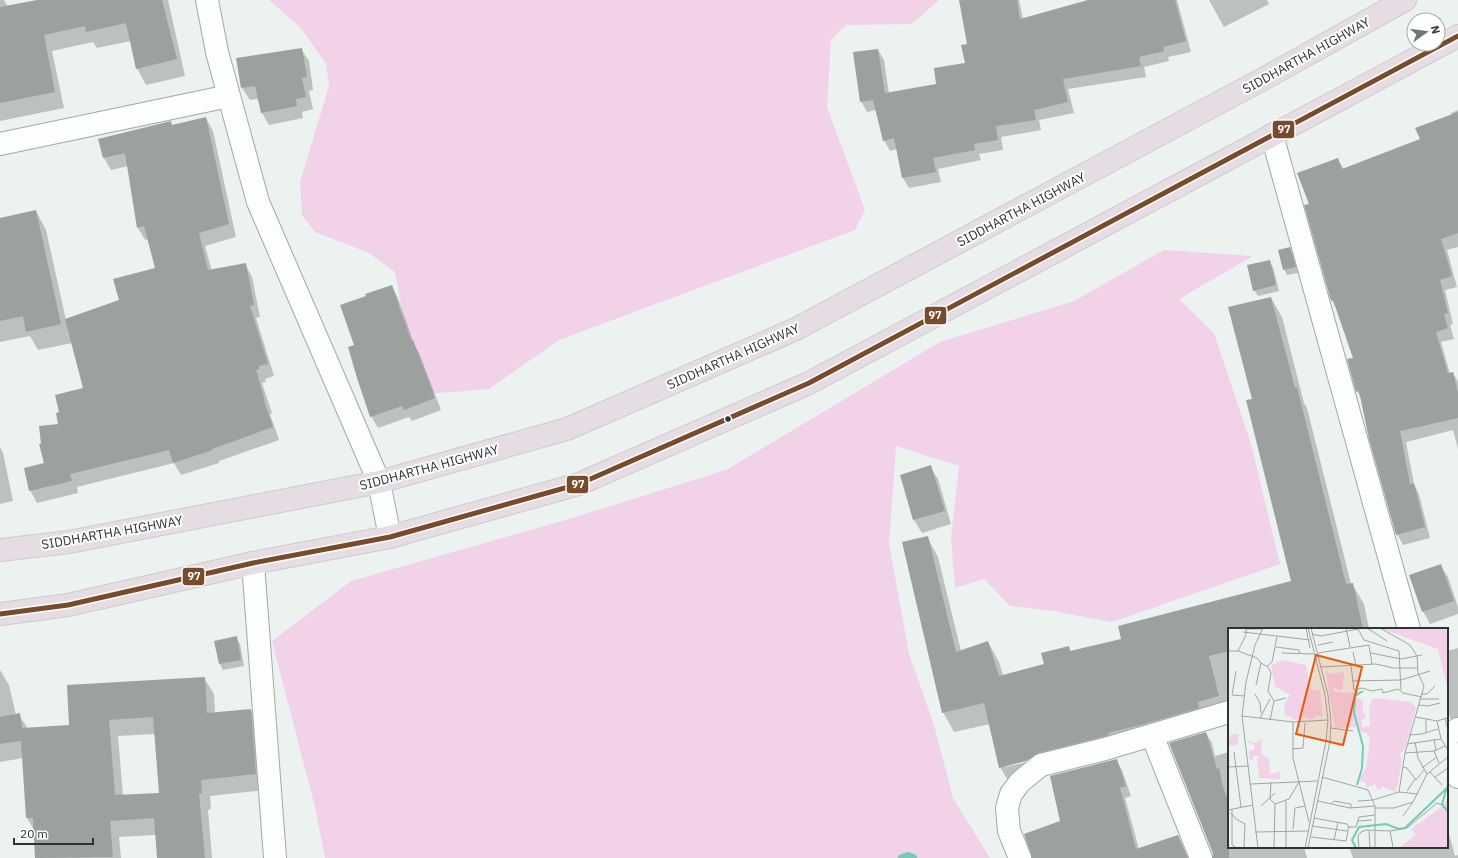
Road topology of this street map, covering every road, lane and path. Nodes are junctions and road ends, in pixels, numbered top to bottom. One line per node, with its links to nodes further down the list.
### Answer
1 (207, 0): 4 (street)
2 (1405, 0): 7 (highway, SIDDHARTHA HIGHWAY)
3 (1458, 36): 5 (highway)
4 (229, 96): 6 (street); 7 (street)
5 (1272, 135): 8 (highway); 12 (street)
6 (0, 144)
7 (379, 482): 8 (street); 9 (highway, SIDDHARTHA HIGHWAY)
8 (390, 537): 10 (highway)
9 (0, 550)
10 (253, 563): 11 (highway); 19 (street)
11 (0, 614)
12 (1409, 628)
13 (1228, 712): 16 (street)
14 (1458, 729): 15 (street)
15 (1448, 734)
16 (1152, 735): 20 (street); 21 (street)
17 (1448, 749): 18 (street)
18 (1458, 777)
19 (275, 858)
20 (1020, 858)
21 (1201, 858)

